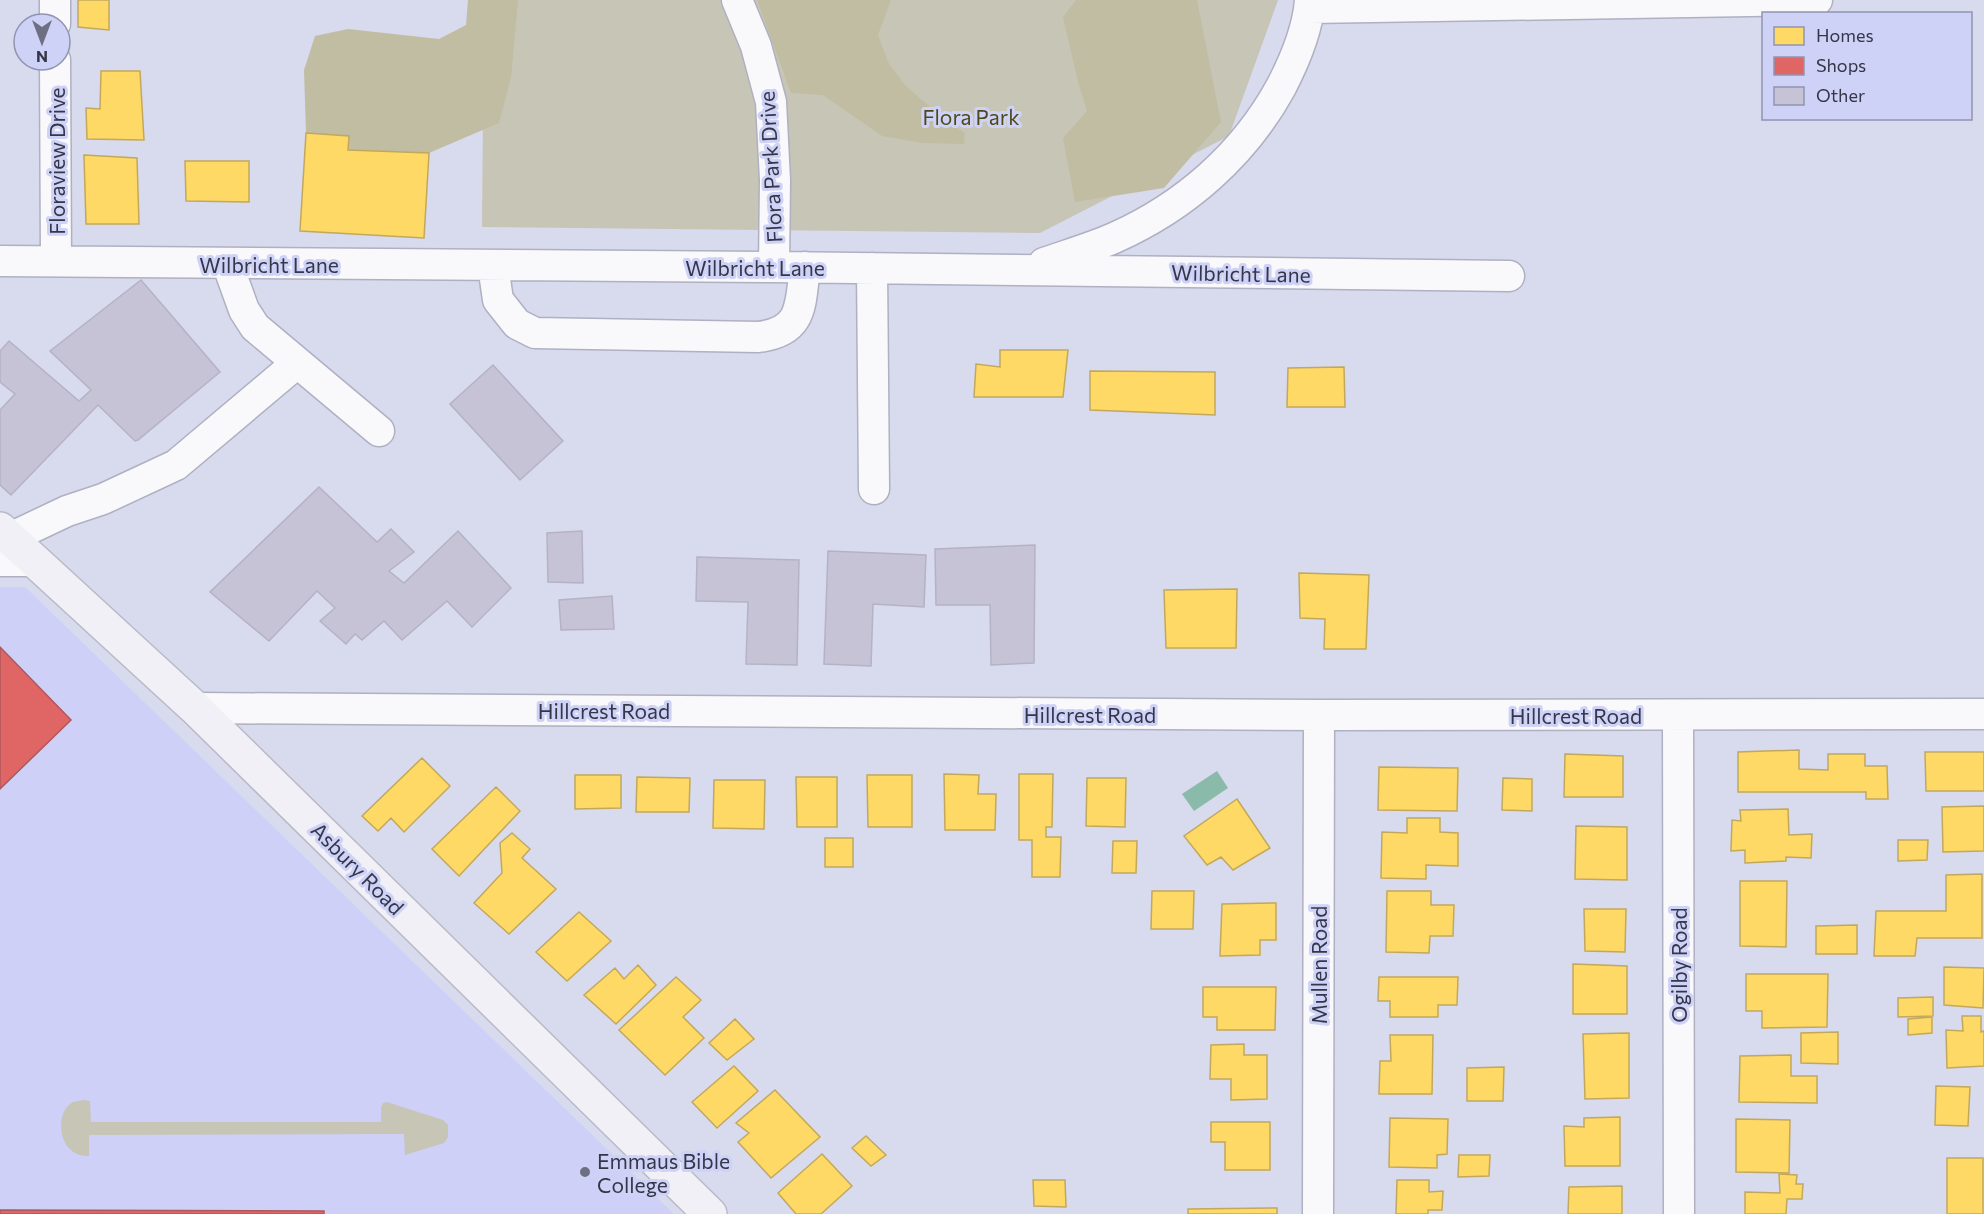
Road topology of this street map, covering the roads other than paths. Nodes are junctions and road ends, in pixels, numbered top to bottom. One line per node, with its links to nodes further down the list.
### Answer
1 (737, 0): 9 (street, Flora Park Drive)
2 (1817, 0): 3 (street)
3 (1310, 4): 12 (street)
4 (55, 72): 6 (street, Floraview Drive)
5 (0, 261): 6 (street, Wilbricht Lane)
6 (56, 261): 7 (street, Wilbricht Lane)
7 (227, 263): 8 (street, Wilbricht Lane); 14 (street)
8 (493, 265): 9 (street, Wilbricht Lane); 10 (street)
9 (774, 267): 10 (street, Wilbricht Lane)
10 (805, 267): 11 (street, Wilbricht Lane)
11 (872, 268): 12 (street, Wilbricht Lane); 16 (street)
12 (1026, 270): 13 (street, Wilbricht Lane)
13 (1509, 276)
14 (297, 363): 15 (street); 17 (street)
15 (379, 431)
16 (874, 489)
17 (3, 543): 18 (main road, Asbury Road)
18 (195, 708): 20 (street, Hillcrest Road); 22 (main road, Asbury Road)
19 (1984, 714): 21 (street, Hillcrest Road)
20 (1319, 715): 21 (street, Hillcrest Road); 23 (street, Mullen Road)
21 (1678, 715): 24 (street, Ogilby Road)
22 (710, 1214)
23 (1318, 1214)
24 (1679, 1214)

